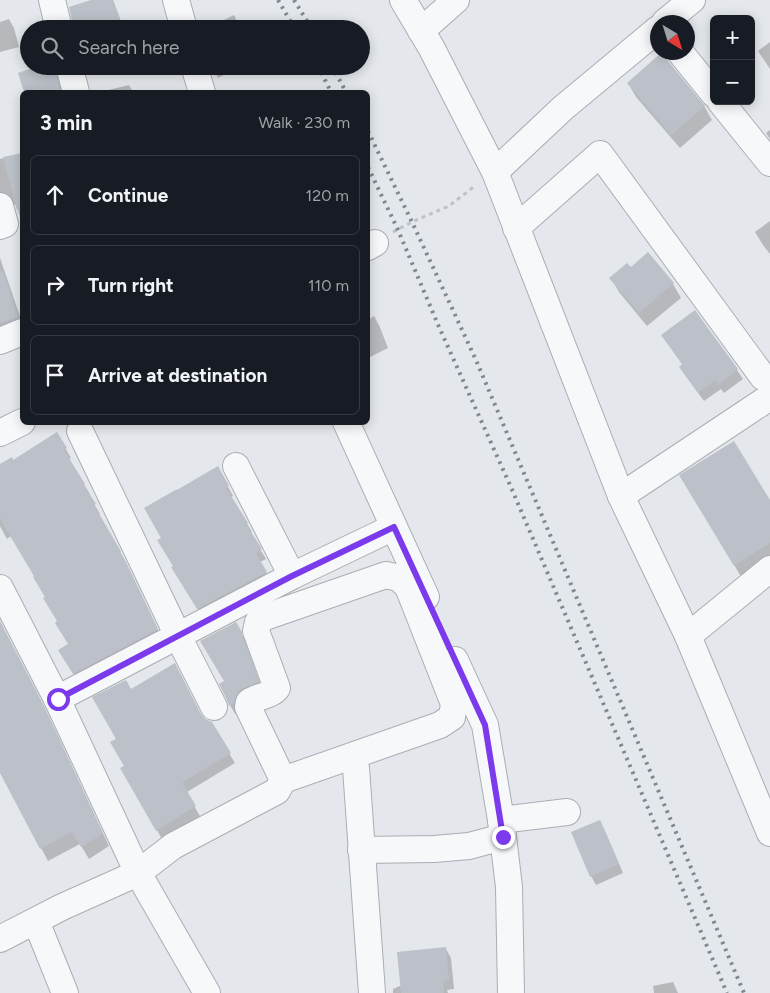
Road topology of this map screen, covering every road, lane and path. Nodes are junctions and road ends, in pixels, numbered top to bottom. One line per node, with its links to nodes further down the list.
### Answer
1 (52, 0): 7 (street)
2 (176, 0): 8 (street)
3 (402, 0): 9 (street)
4 (456, 0): 9 (street)
5 (692, 0): 6 (street)
6 (674, 15)
7 (57, 20)
8 (182, 20)
9 (421, 31): 19 (street)
10 (650, 36): 19 (street)
11 (686, 60): 14 (street)
12 (71, 75): 15 (street)
13 (197, 75): 16 (street)
14 (710, 89)
15 (75, 90)
16 (201, 90)
17 (723, 105): 18 (street)
18 (770, 163)
19 (495, 172): 22 (street); 23 (path)
20 (0, 206): 21 (street)
21 (0, 226)
22 (516, 228): 26 (street); 32 (street)
23 (371, 244)
24 (20, 333): 25 (street)
25 (0, 341)
26 (766, 387): 32 (street)
27 (20, 423): 30 (street)
28 (347, 425): 33 (street)
29 (80, 431): 37 (street)
30 (0, 433)
31 (236, 466): 35 (street)
32 (620, 496): 38 (street)
33 (394, 527): 35 (street); 44 (street)
34 (770, 568): 38 (street)
35 (292, 576): 37 (street)
36 (0, 588): 39 (street)
37 (178, 636): 39 (street); 40 (street)
38 (688, 636): 45 (street)
39 (58, 699): 47 (street)
40 (214, 708)
41 (356, 768): 46 (street)
42 (283, 780): 42 (street); 47 (street)
43 (567, 812): 44 (street)
44 (502, 828): 46 (street); 53 (street)
45 (770, 833)
46 (362, 850): 52 (street)
47 (138, 873): 48 (street); 51 (street)
48 (36, 921): 49 (street); 50 (street)
49 (0, 939)
50 (66, 993)
51 (206, 993)
52 (372, 993)
53 (511, 993)

